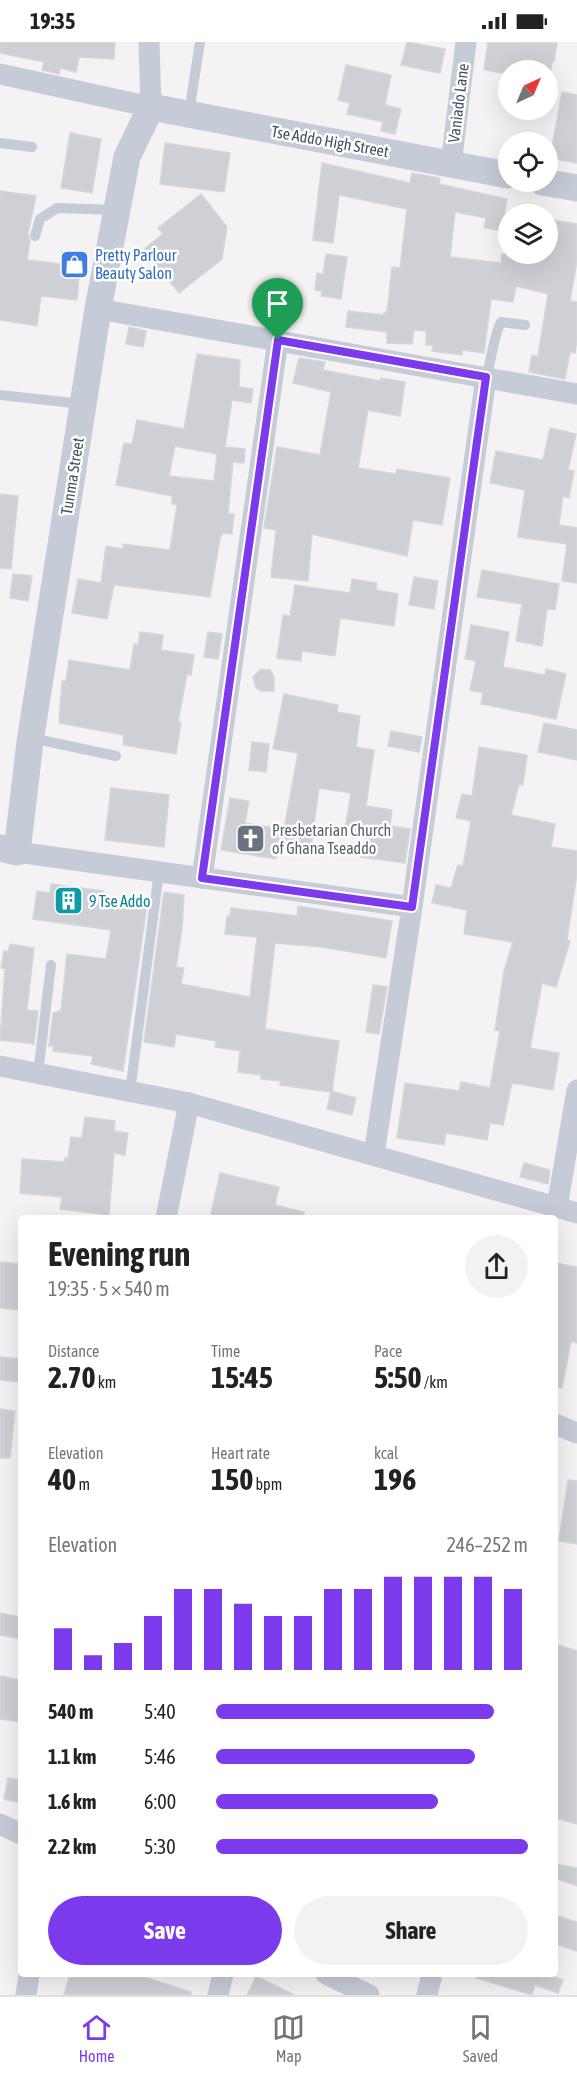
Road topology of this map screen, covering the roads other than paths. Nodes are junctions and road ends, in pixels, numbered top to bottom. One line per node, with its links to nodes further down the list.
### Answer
1 (149, 42): 5 (street)
2 (200, 42): 6 (lane)
3 (466, 42): 9 (street, Vaniado Lane)
4 (0, 74): 5 (street)
5 (151, 107): 6 (street, Tse Addo High Street); 13 (street, Tunma Street)
6 (189, 115): 9 (street, Tse Addo High Street)
7 (0, 143): 8 (lane)
8 (32, 147)
9 (451, 165): 10 (street, Tse Addo High Street)
10 (498, 173)
11 (558, 185): 12 (street)
12 (577, 188)
13 (117, 210): 14 (lane); 15 (street, Tunma Street)
14 (35, 236)
15 (98, 309): 17 (street); 21 (street, Tunma Street)
16 (525, 325): 18 (lane)
17 (278, 340): 18 (street); 26 (street)
18 (486, 377): 19 (street); 27 (street)
19 (577, 394)
20 (0, 395): 21 (lane)
21 (84, 404): 22 (street, Tunma Street)
22 (30, 738): 23 (lane); 24 (street, Tunma Street)
23 (116, 756)
24 (8, 850): 25 (street)
25 (159, 872): 26 (street); 32 (lane)
26 (202, 878): 27 (street)
27 (412, 907): 34 (street)
28 (51, 965): 30 (lane)
29 (0, 1066): 30 (street)
30 (38, 1074): 32 (street)
31 (577, 1090): 35 (street)
32 (130, 1092): 33 (street)
33 (189, 1103): 34 (street); 36 (street)
34 (374, 1154): 35 (street)
35 (567, 1210)
36 (167, 1215)
37 (558, 1425): 38 (street)
38 (577, 1433)
39 (0, 1824): 40 (street)
40 (18, 1833)
41 (29, 1977): 45 (street)
42 (222, 1977): 46 (street)
43 (332, 1977): 47 (street)
44 (431, 1977): 48 (street)
45 (26, 1995)
46 (218, 1995)
47 (369, 1995)
48 (427, 1995)

